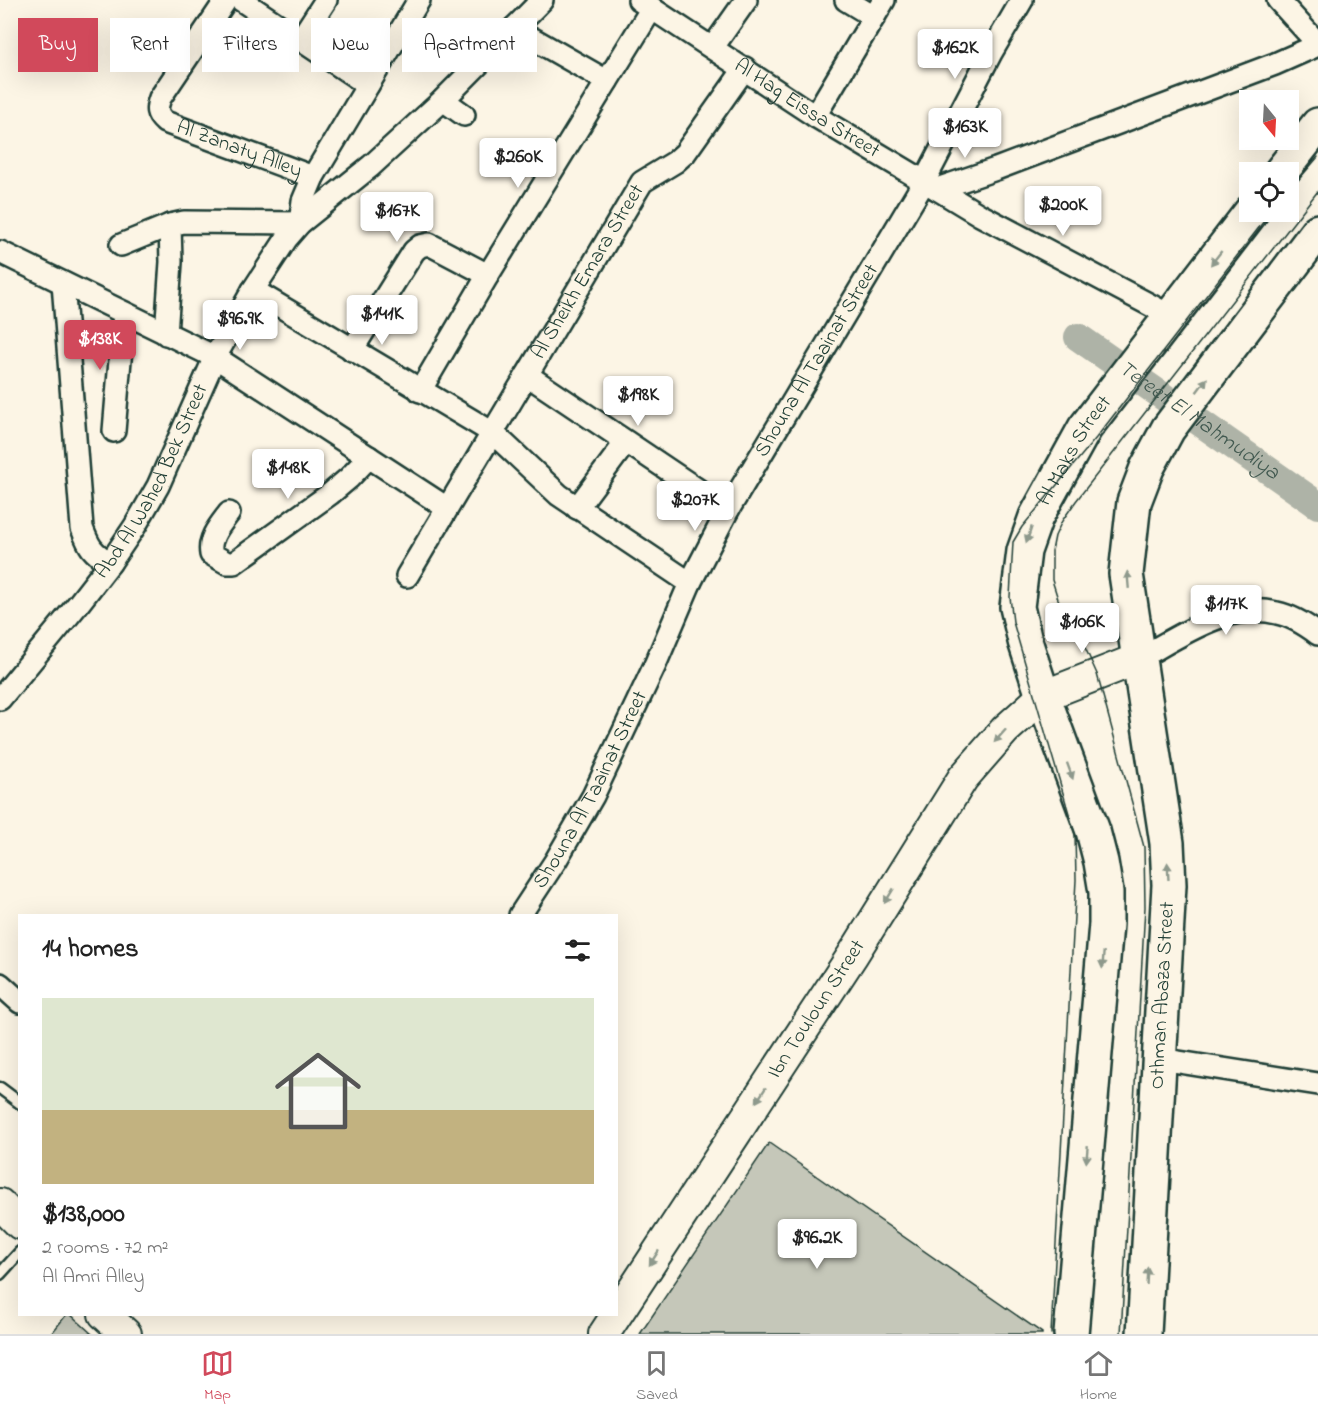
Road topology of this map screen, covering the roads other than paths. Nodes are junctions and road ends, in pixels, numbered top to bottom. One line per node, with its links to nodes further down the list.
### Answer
1 (226, 0): 26 (street, Al Zanaty Alley)
2 (241, 0): 13 (street)
3 (326, 0): 13 (street)
4 (419, 0): 20 (street)
5 (542, 0): 12 (street, Abd Al Wahed Bek Street)
6 (746, 0): 16 (street)
7 (846, 0): 11 (street)
8 (1022, 0): 27 (street, Shouna Al Taainat Street)
9 (1278, 0): 15 (street)
10 (645, 4): 16 (street, Al Hag Eissa Street); 19 (street)
11 (879, 8): 23 (street)
12 (524, 18)
13 (300, 40): 20 (street)
14 (537, 41): 19 (street)
15 (1318, 44): 27 (street)
16 (713, 47): 17 (street, Al Hag Eissa Street)
17 (745, 68): 23 (street, Al Hag Eissa Street); 42 (street, Al Sheikh Emara Street)
18 (471, 72): 21 (street, Abd Al Wahed Bek Street)
19 (607, 81): 34 (street)
20 (368, 85): 26 (street)
21 (443, 100): 22 (street); 29 (street, Abd Al Wahed Bek Street)
22 (464, 115)
23 (815, 116): 27 (street, Al Hag Eissa Street)
24 (1318, 125): 25 (main road)
25 (1289, 162)
26 (314, 177): 29 (street)
27 (930, 185): 38 (street, Al Hag Eissa Street); 50 (street, Shouna Al Taainat Street)
28 (1243, 222): 38 (main road, Al Maks Street, one-way to 38)
29 (300, 223): 30 (street); 36 (street, Abd Al Wahed Bek Street)
30 (170, 225): 32 (street); 39 (street)
31 (1318, 231): 56 (main road, one-way to 31)
32 (121, 245)
33 (0, 252): 35 (street)
34 (488, 275): 40 (street); 43 (street)
35 (63, 284): 37 (street); 52 (street)
36 (253, 290): 40 (street); 41 (street, Abd Al Wahed Bek Street)
37 (124, 313): 39 (street); 44 (street)
38 (1171, 316): 57 (main road, Al Maks Street, one-way to 57)
39 (166, 334): 41 (street)
40 (352, 350): 43 (street)
41 (214, 357): 47 (street); 52 (street, Abd Al Wahed Bek Street)
42 (527, 375): 45 (street, Al Sheikh Emara Street); 46 (street)
43 (420, 391): 45 (street)
44 (114, 431)
45 (493, 434): 48 (street, Al Sheikh Emara Street); 49 (street)
46 (626, 442): 49 (street); 50 (street)
47 (369, 457): 48 (street); 51 (street)
48 (447, 508): 53 (street, Al Sheikh Emara Street)
49 (577, 508): 54 (street)
50 (728, 510): 54 (street, Shouna Al Taainat Street)
51 (229, 513)
52 (110, 563): 58 (street, Abd Al Wahed Bek Street)
53 (407, 576)
54 (690, 583): 59 (street, Shouna Al Taainat Street)
55 (1318, 634): 56 (street)
56 (1140, 658): 57 (street); 62 (main road, Othman Abaza Street, one-way to 56)
57 (1043, 696): 72 (street, Ibn Touloun Street, one-way to 72); 77 (main road, one-way to 77)
58 (0, 699)
59 (521, 914)
60 (0, 984): 61 (street)
61 (18, 1000)
62 (1160, 1059): 63 (street); 78 (main road, Othman Abaza Street, one-way to 62)
63 (1318, 1084)
64 (0, 1088): 65 (lane)
65 (18, 1102)
66 (0, 1204): 67 (street)
67 (18, 1222)
68 (0, 1226): 69 (street)
69 (18, 1239)
70 (18, 1254): 71 (lane)
71 (0, 1274)
72 (618, 1313)
73 (106, 1316): 75 (street)
74 (616, 1316): 76 (street, Ibn Touloun Street, one-way to 76)
75 (126, 1334)
76 (604, 1334)
77 (1071, 1334)
78 (1144, 1334)

